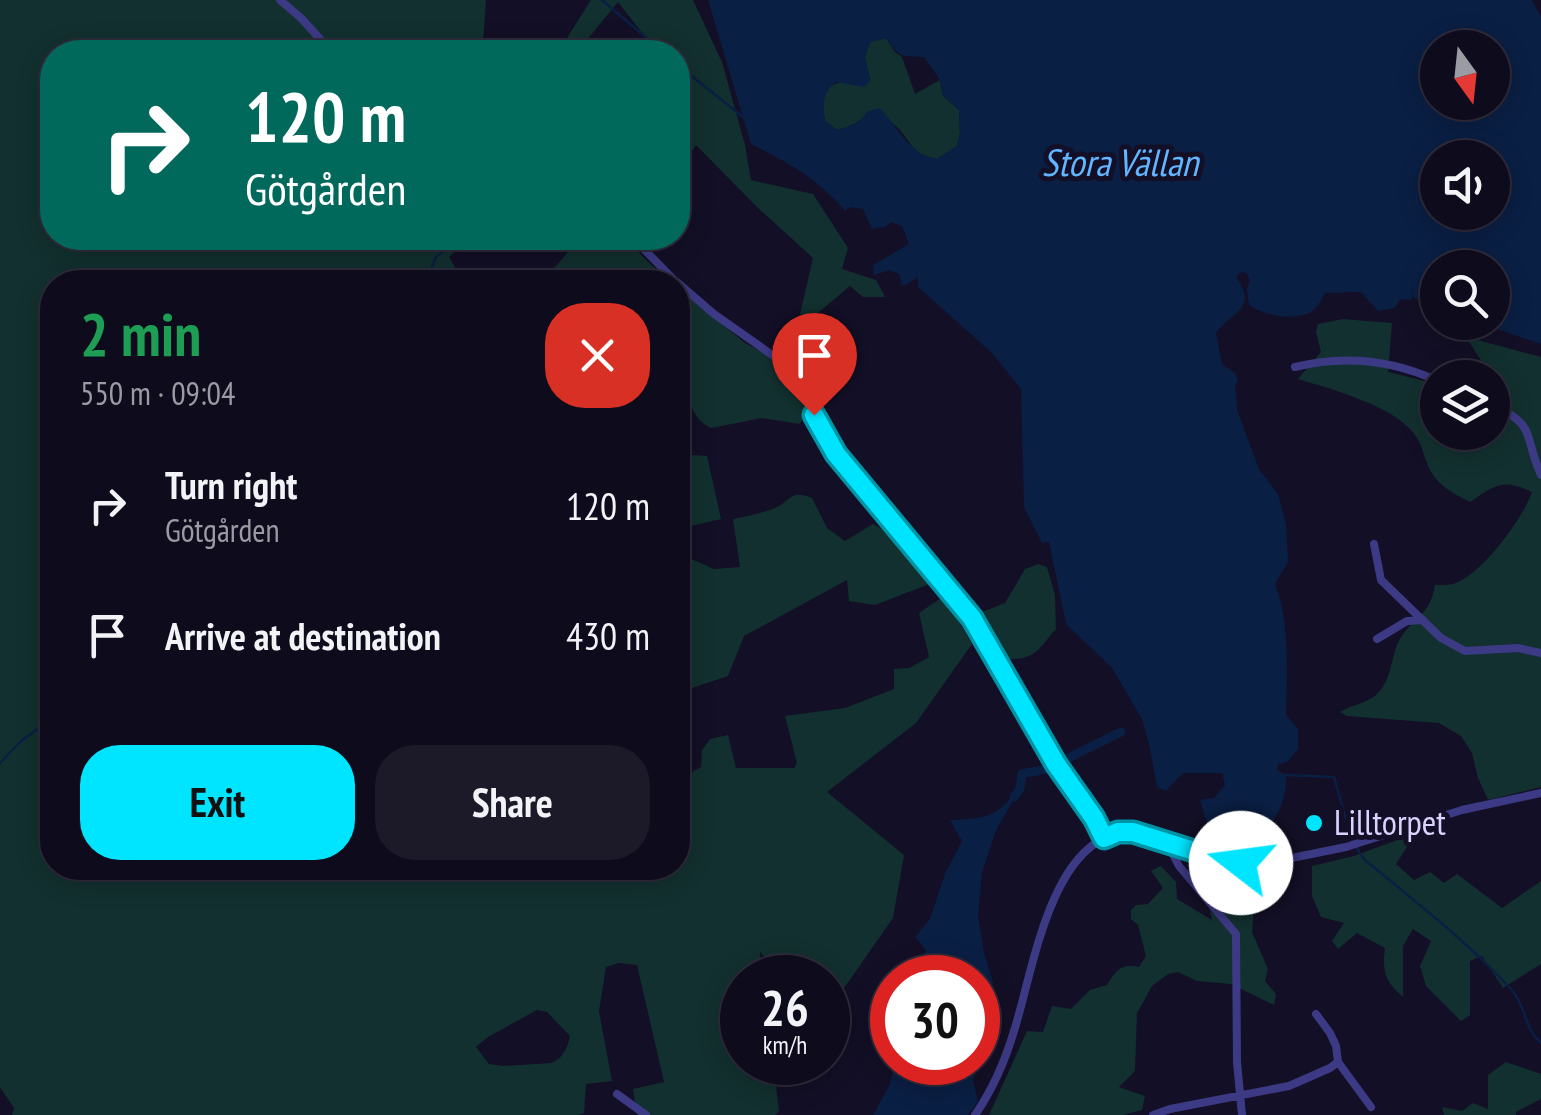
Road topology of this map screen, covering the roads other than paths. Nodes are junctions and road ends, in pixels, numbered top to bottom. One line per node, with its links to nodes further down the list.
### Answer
1 (280, 0): 2 (street)
2 (323, 40)
3 (644, 250): 4 (street)
4 (664, 270)
5 (690, 295): 15 (street)
6 (1295, 367): 7 (street)
7 (1420, 375)
8 (1510, 413): 9 (street)
9 (1541, 475)
10 (1374, 544): 11 (street)
11 (1423, 620): 12 (street); 13 (street)
12 (1377, 638)
13 (1541, 653)
14 (1541, 793): 16 (street)
15 (1104, 838): 16 (street); 23 (street)
16 (1166, 842): 20 (street)
17 (1316, 1014): 18 (street)
18 (1338, 1062): 20 (street); 21 (street)
19 (617, 1094): 22 (street)
20 (1240, 1094): 24 (street); 25 (street)
21 (1371, 1108)
22 (646, 1115)
23 (976, 1115)
24 (1154, 1115)
25 (1242, 1115)

